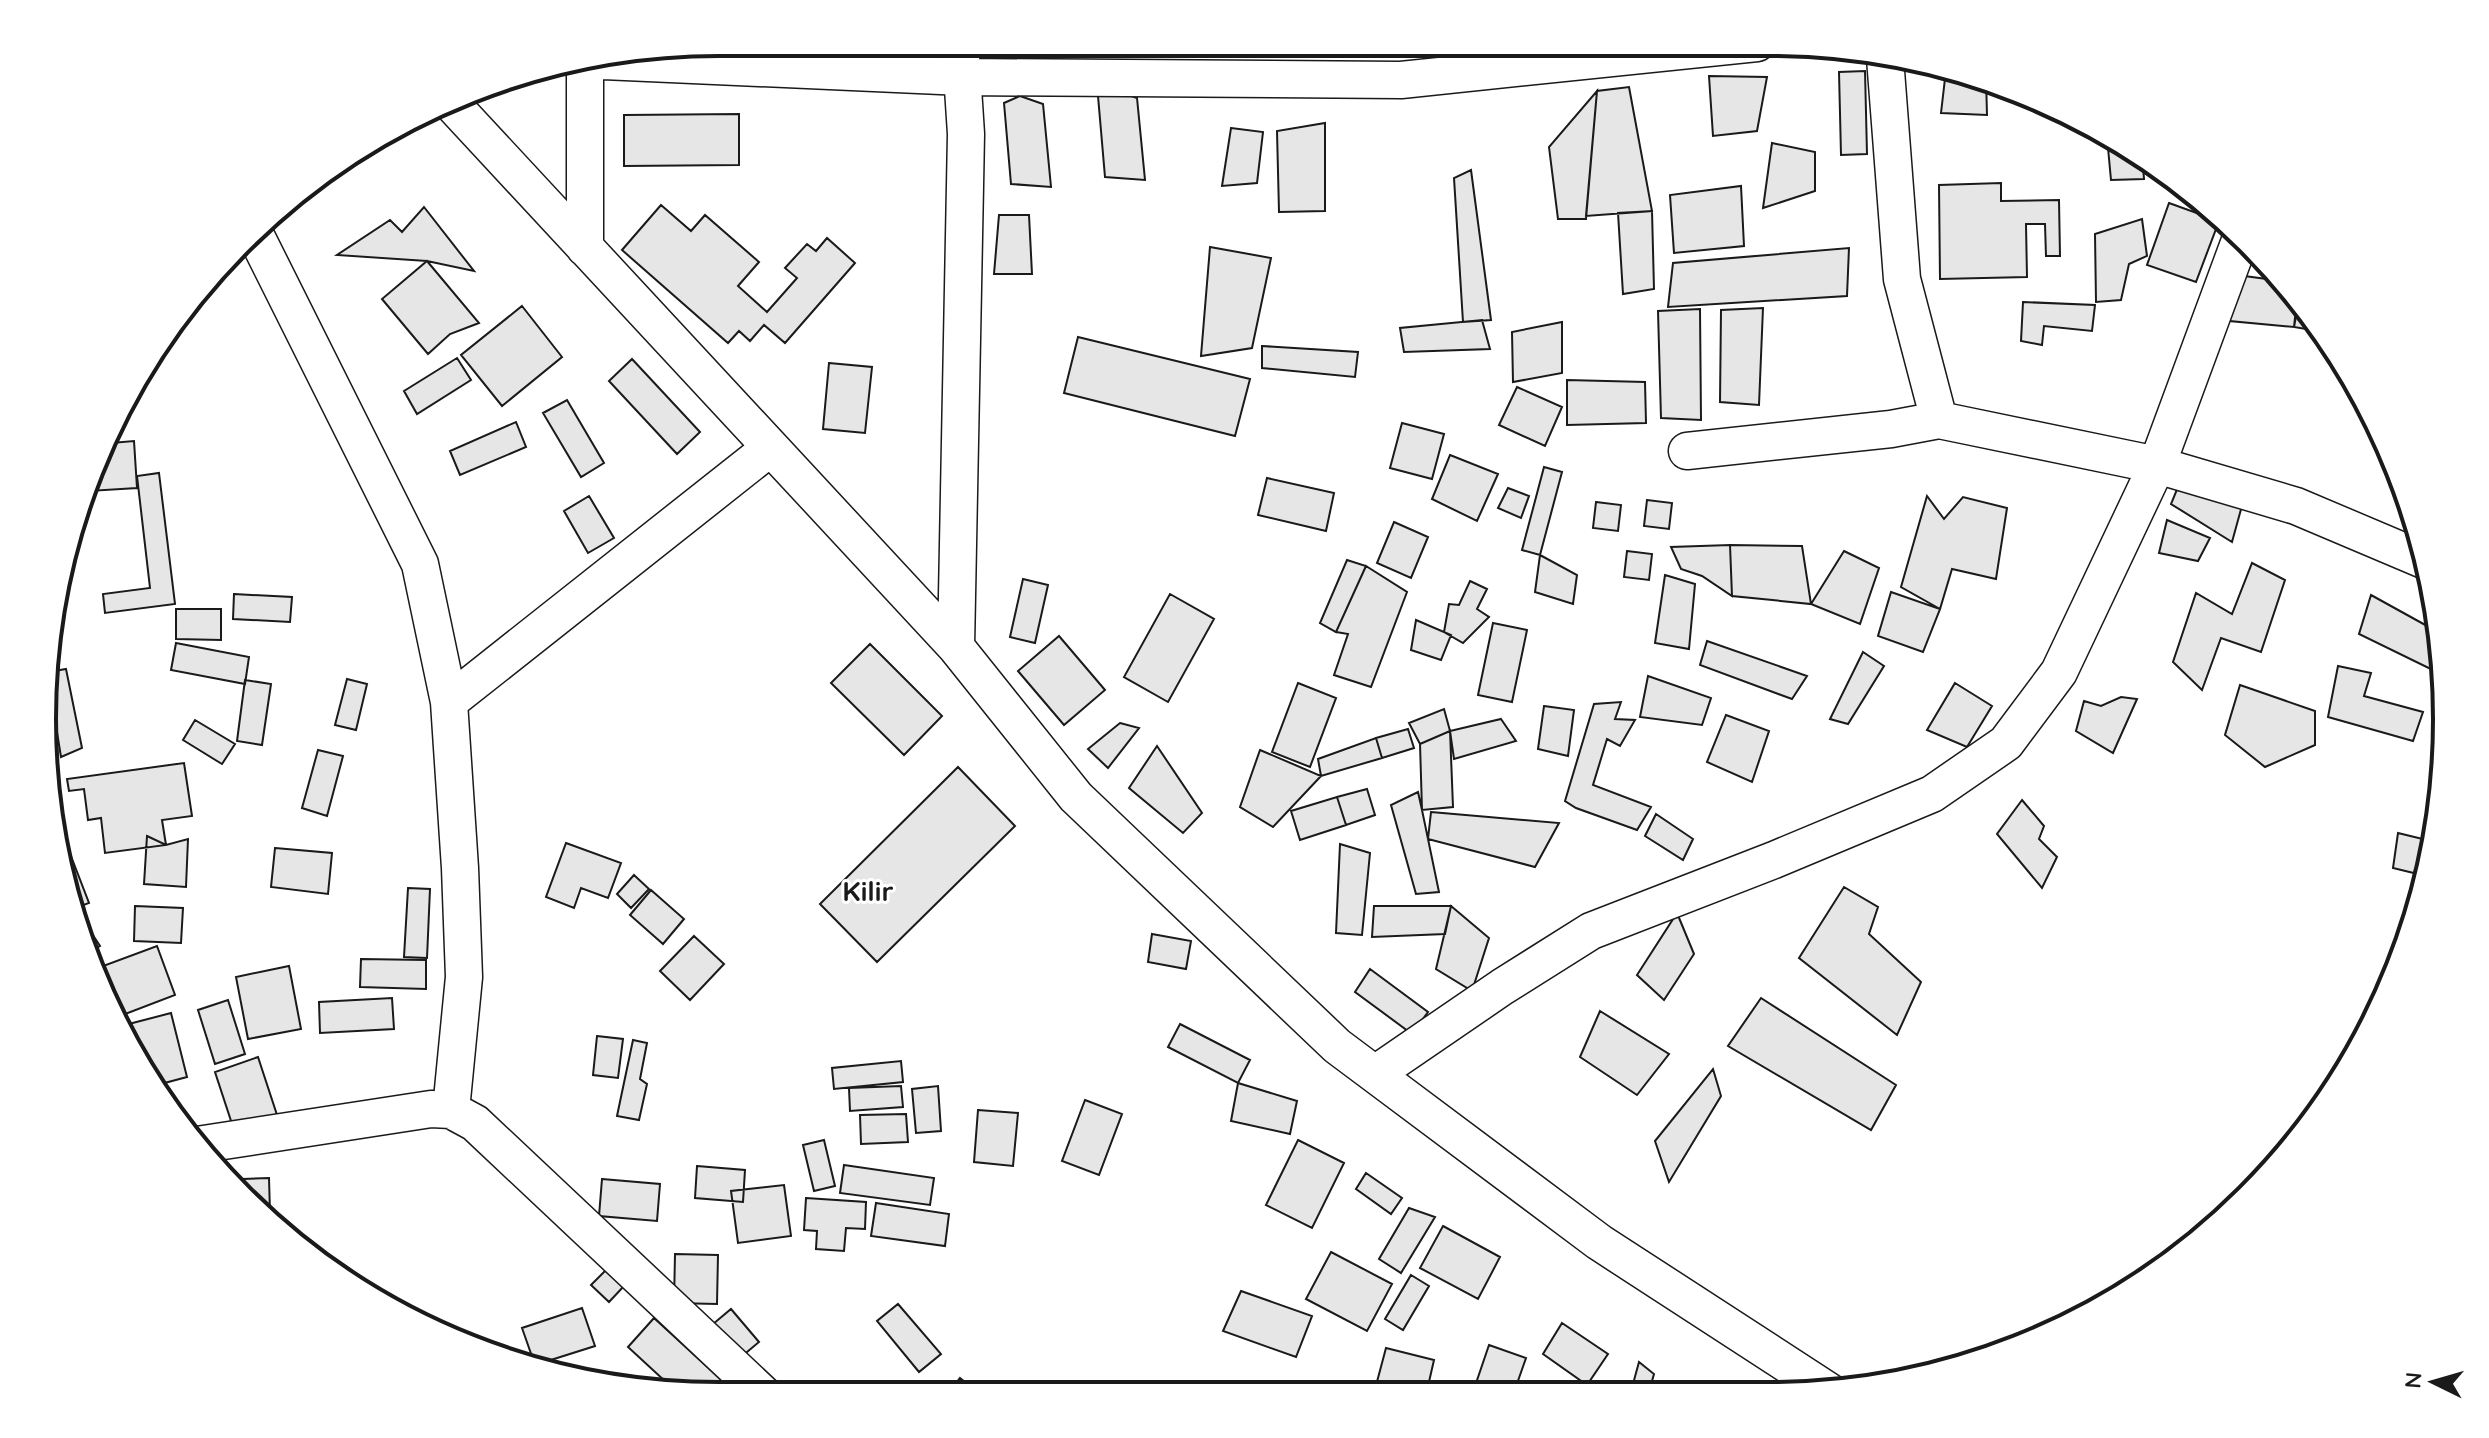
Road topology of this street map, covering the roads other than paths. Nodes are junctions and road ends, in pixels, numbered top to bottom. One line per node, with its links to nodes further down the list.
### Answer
1 (1632, 56): 2 (street)
2 (962, 60): 3 (street); 15 (street)
3 (642, 61)
4 (1886, 67): 10 (street)
5 (585, 70): 8 (street)
6 (457, 110): 8 (street)
7 (259, 242): 16 (street)
8 (585, 248): 11 (street)
9 (2237, 248): 13 (street)
10 (1939, 420): 12 (street); 13 (street)
11 (770, 448): 15 (street); 16 (street)
12 (1687, 451)
13 (2157, 465): 14 (street); 17 (street)
14 (2412, 555)
15 (956, 647): 17 (street)
16 (449, 702): 18 (street)
17 (1375, 1074): 20 (street)
18 (451, 1110): 19 (street); 21 (street)
19 (210, 1143)
20 (1813, 1381)
21 (750, 1382)

